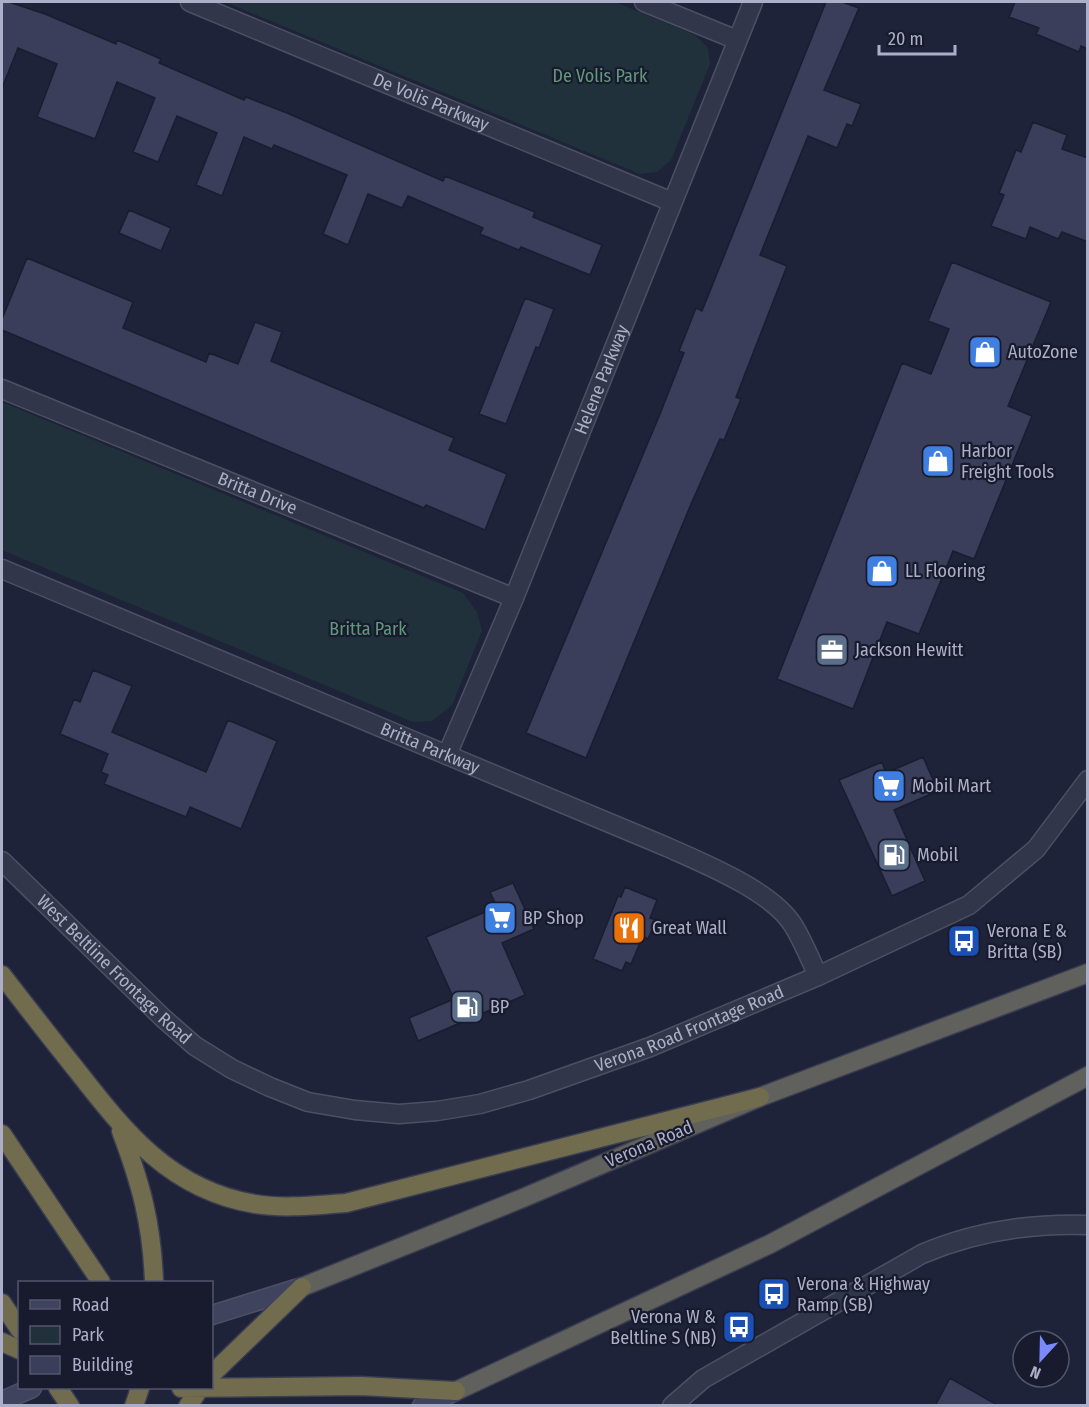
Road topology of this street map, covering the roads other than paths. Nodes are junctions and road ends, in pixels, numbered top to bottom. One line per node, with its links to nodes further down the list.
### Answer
1 (190, 2): 5 (street, De Volis Parkway)
2 (644, 2): 4 (street)
3 (753, 2): 4 (street, Helene Parkway)
4 (737, 40): 5 (street, Helene Parkway)
5 (672, 202): 8 (street, Helene Parkway)
6 (2, 389): 8 (street, Britta Drive)
7 (2, 569): 9 (street, Britta Parkway)
8 (514, 598): 9 (street, Helene Parkway)
9 (447, 755): 14 (street, Britta Parkway)
10 (1088, 780): 14 (street, Verona Road Frontage Road)
11 (2, 861): 15 (street, West Beltline Frontage Road)
12 (1088, 973): 17 (highway, Verona Road)
13 (2, 975): 18 (highway)
14 (818, 976): 15 (street, Verona Road Frontage Road)
15 (232, 1069)
16 (1088, 1076): 36 (highway)
17 (760, 1096): 18 (highway); 23 (highway, Verona Road)
18 (118, 1123): 22 (highway)
19 (2, 1134): 21 (highway)
20 (1088, 1225): 44 (street)
21 (100, 1281)
22 (154, 1281)
23 (302, 1287): 25 (main road, Verona Road); 29 (highway)
24 (2, 1303): 26 (highway)
25 (213, 1316)
26 (18, 1327)
27 (2, 1342): 28 (highway)
28 (18, 1349)
29 (213, 1373)
30 (213, 1388): 36 (highway)
31 (30, 1389): 37 (main road)
32 (59, 1389): 38 (highway)
33 (140, 1389): 39 (highway)
34 (169, 1389): 40 (highway)
35 (193, 1389): 41 (highway)
36 (456, 1391): 42 (main road); 43 (highway)
37 (2, 1401)
38 (70, 1406)
39 (134, 1406)
40 (180, 1406)
41 (188, 1406)
42 (422, 1406)
43 (439, 1406)
44 (672, 1406)

